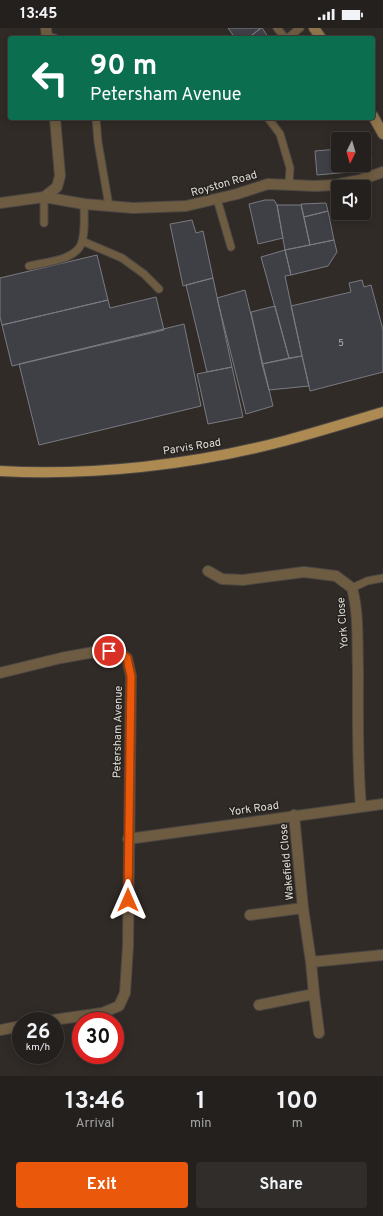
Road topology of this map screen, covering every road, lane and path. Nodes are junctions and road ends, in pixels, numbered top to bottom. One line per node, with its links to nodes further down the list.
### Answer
1 (277, 28): 3 (lane)
2 (300, 28): 4 (lane)
3 (283, 36)
4 (290, 36)
5 (55, 120): 12 (street)
6 (96, 120): 16 (lane)
7 (270, 120): 11 (lane)
8 (375, 120): 9 (street)
9 (383, 134)
10 (383, 172): 11 (street, Royston Road)
11 (289, 184): 13 (street, Royston Road)
12 (44, 197): 14 (street); 15 (street, Royston Road); 17 (lane)
13 (217, 199): 16 (street, Royston Road); 19 (lane)
14 (0, 203)
15 (84, 204): 16 (street, Royston Road); 18 (lane)
16 (109, 206)
17 (44, 222)
18 (82, 241): 20 (lane); 21 (lane)
19 (231, 247)
20 (29, 266)
21 (159, 289)
22 (383, 412): 23 (main road, Parvis Road)
23 (0, 471)
24 (208, 571): 26 (street, York Close)
25 (383, 578): 26 (lane)
26 (352, 588): 29 (street, York Close)
27 (0, 673): 31 (street, Petersham Avenue)
28 (383, 804): 29 (street, York Road)
29 (361, 807): 30 (street, York Road)
30 (294, 815): 31 (street, York Road); 32 (street, Wakefield Close)
31 (128, 839): 38 (street, Petersham Avenue)
32 (303, 908): 33 (street, Wakefield Close); 35 (street, Wakefield Close)
33 (250, 915)
34 (383, 955): 35 (street)
35 (311, 962): 36 (street, Wakefield Close)
36 (314, 994): 37 (street); 41 (street, Wakefield Close)
37 (259, 1005)
38 (64, 1018)
39 (12, 1028): 40 (street)
40 (0, 1030)
41 (319, 1033)

